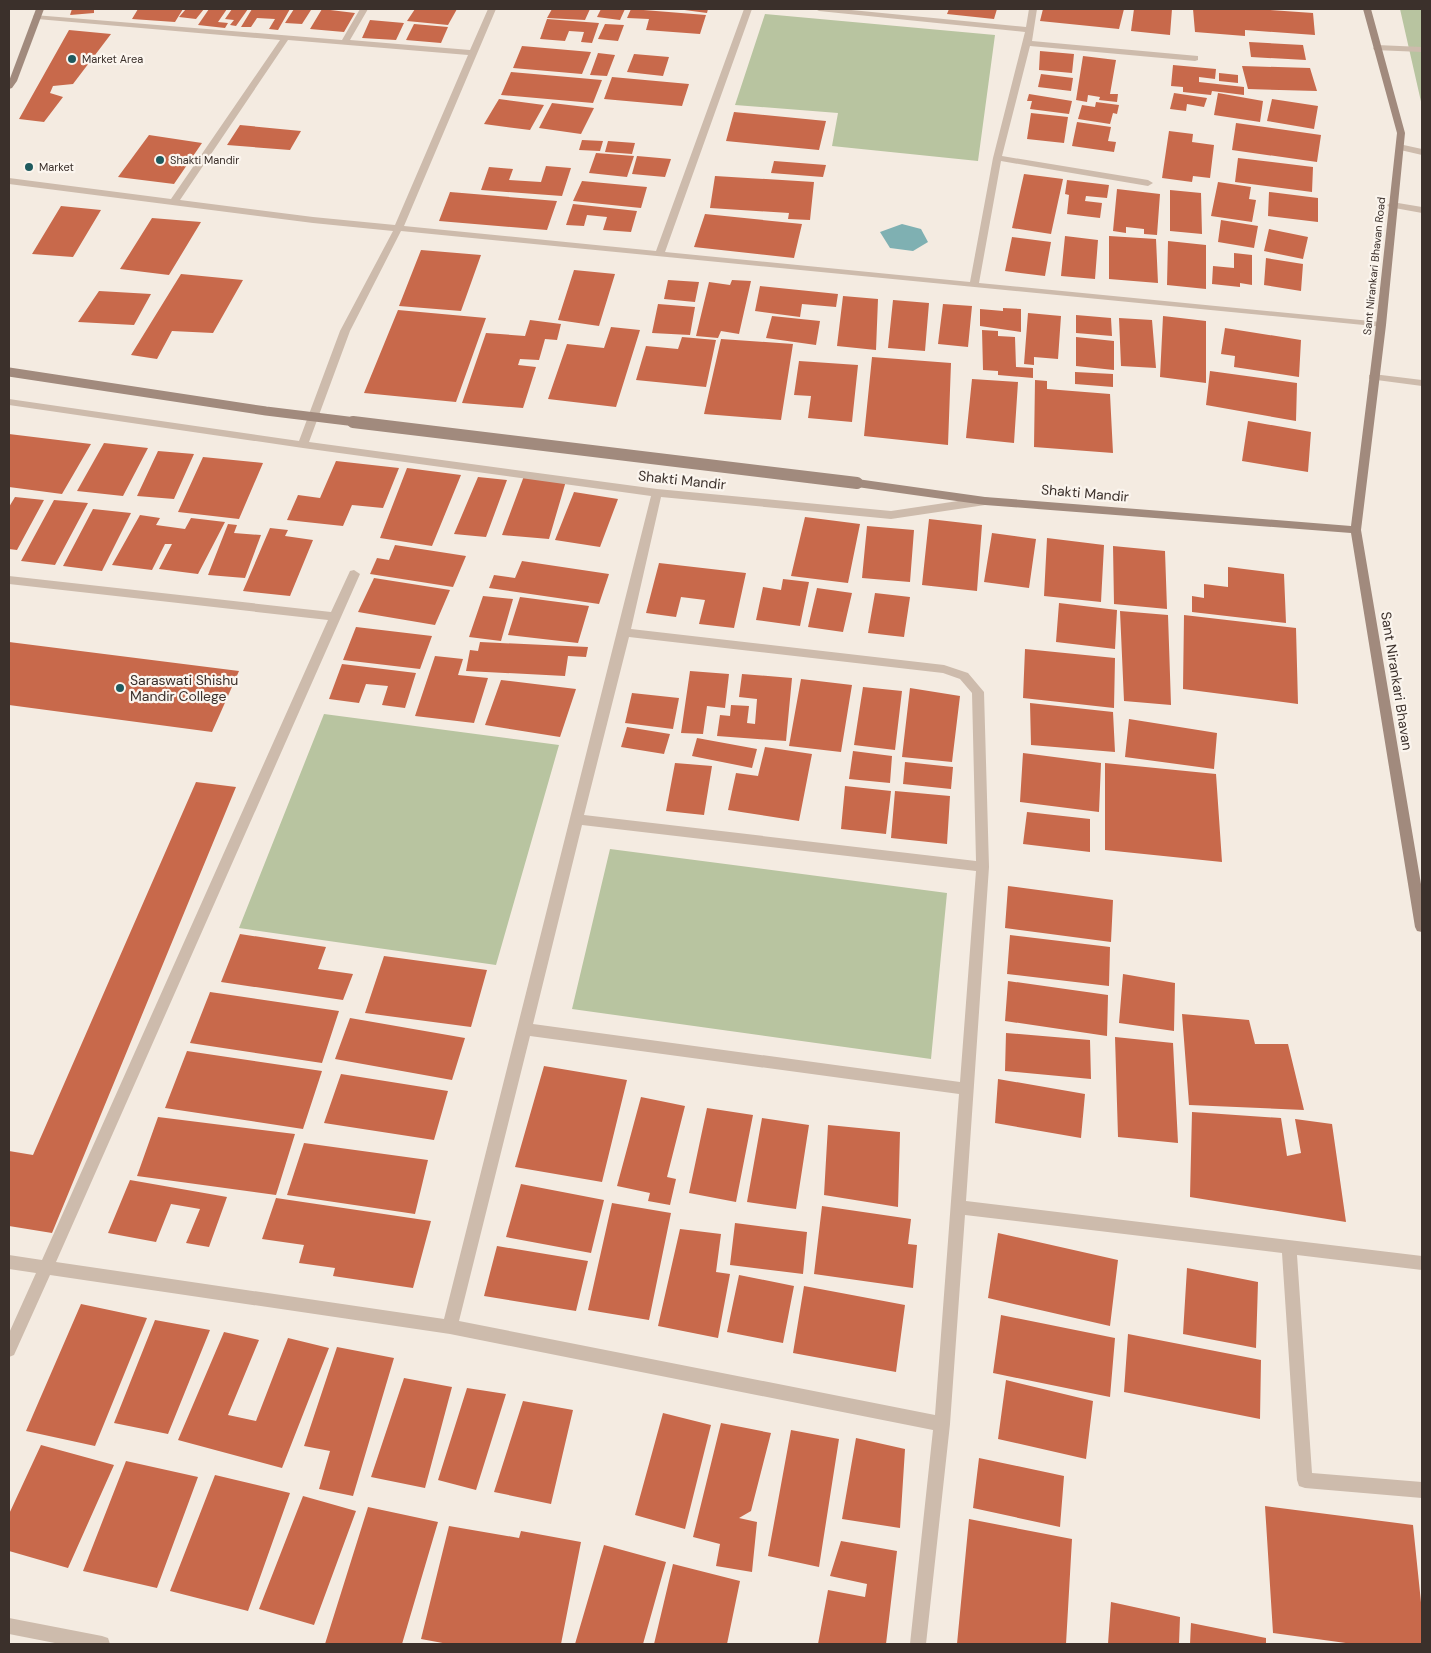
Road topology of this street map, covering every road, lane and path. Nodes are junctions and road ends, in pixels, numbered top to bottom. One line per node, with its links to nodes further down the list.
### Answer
1 (364, 9): 10 (street)
2 (492, 9): 14 (street)
3 (748, 9): 26 (street)
4 (819, 9): 8 (street)
5 (1033, 9): 8 (street)
6 (1367, 9): 12 (street, Sant Nirankari Bhavan Road)
7 (38, 13): 9 (street); 16 (street)
8 (1029, 30): 11 (street)
9 (286, 37): 10 (street); 22 (street)
10 (346, 42): 14 (street)
11 (1027, 43): 15 (street); 19 (street)
12 (1377, 48): 13 (street); 17 (street, Sant Nirankari Bhavan Road)
13 (1422, 50)
14 (473, 53): 25 (street)
15 (1195, 58)
16 (9, 86)
17 (1399, 147): 18 (street); 23 (street, Sant Nirankari Bhavan Road)
18 (1422, 152)
19 (997, 158): 21 (street); 27 (street)
20 (9, 181): 22 (street)
21 (1148, 183)
22 (174, 202): 25 (street)
23 (1392, 205): 24 (street); 28 (street, Sant Nirankari Bhavan Road)
24 (1422, 210)
25 (398, 229): 26 (street); 33 (street)
26 (659, 256): 27 (street)
27 (974, 285): 28 (street)
28 (1381, 325): 30 (street, Sant Nirankari Bhavan Road)
29 (9, 372): 35 (street, bridge)
30 (1373, 377): 31 (street); 36 (street, Sant Nirankari Bhavan Road)
31 (1422, 383)
32 (9, 402): 33 (street, Shakti Mandir)
33 (303, 445): 34 (street, Shakti Mandir)
34 (657, 493): 35 (street, Shakti Mandir); 40 (street)
35 (985, 501): 36 (street, Shakti Mandir)
36 (1356, 530): 43 (street, Sant Nirankari Bhavan)
37 (354, 574): 39 (street)
38 (9, 580): 39 (street)
39 (335, 617): 50 (street)
40 (624, 632): 41 (street); 42 (street)
41 (577, 819): 42 (street); 44 (street)
42 (983, 867): 45 (street)
43 (1422, 927)
44 (524, 1029): 45 (street); 51 (street)
45 (966, 1089): 46 (street)
46 (958, 1207): 47 (street); 53 (street)
47 (1288, 1246): 49 (street); 54 (street)
48 (9, 1262): 50 (street)
49 (1422, 1263)
50 (45, 1266): 51 (street); 52 (street)
51 (450, 1327): 53 (street)
52 (9, 1350)
53 (942, 1424): 57 (street)
54 (1422, 1490)
55 (9, 1626): 56 (street)
56 (102, 1644)
57 (918, 1644)

